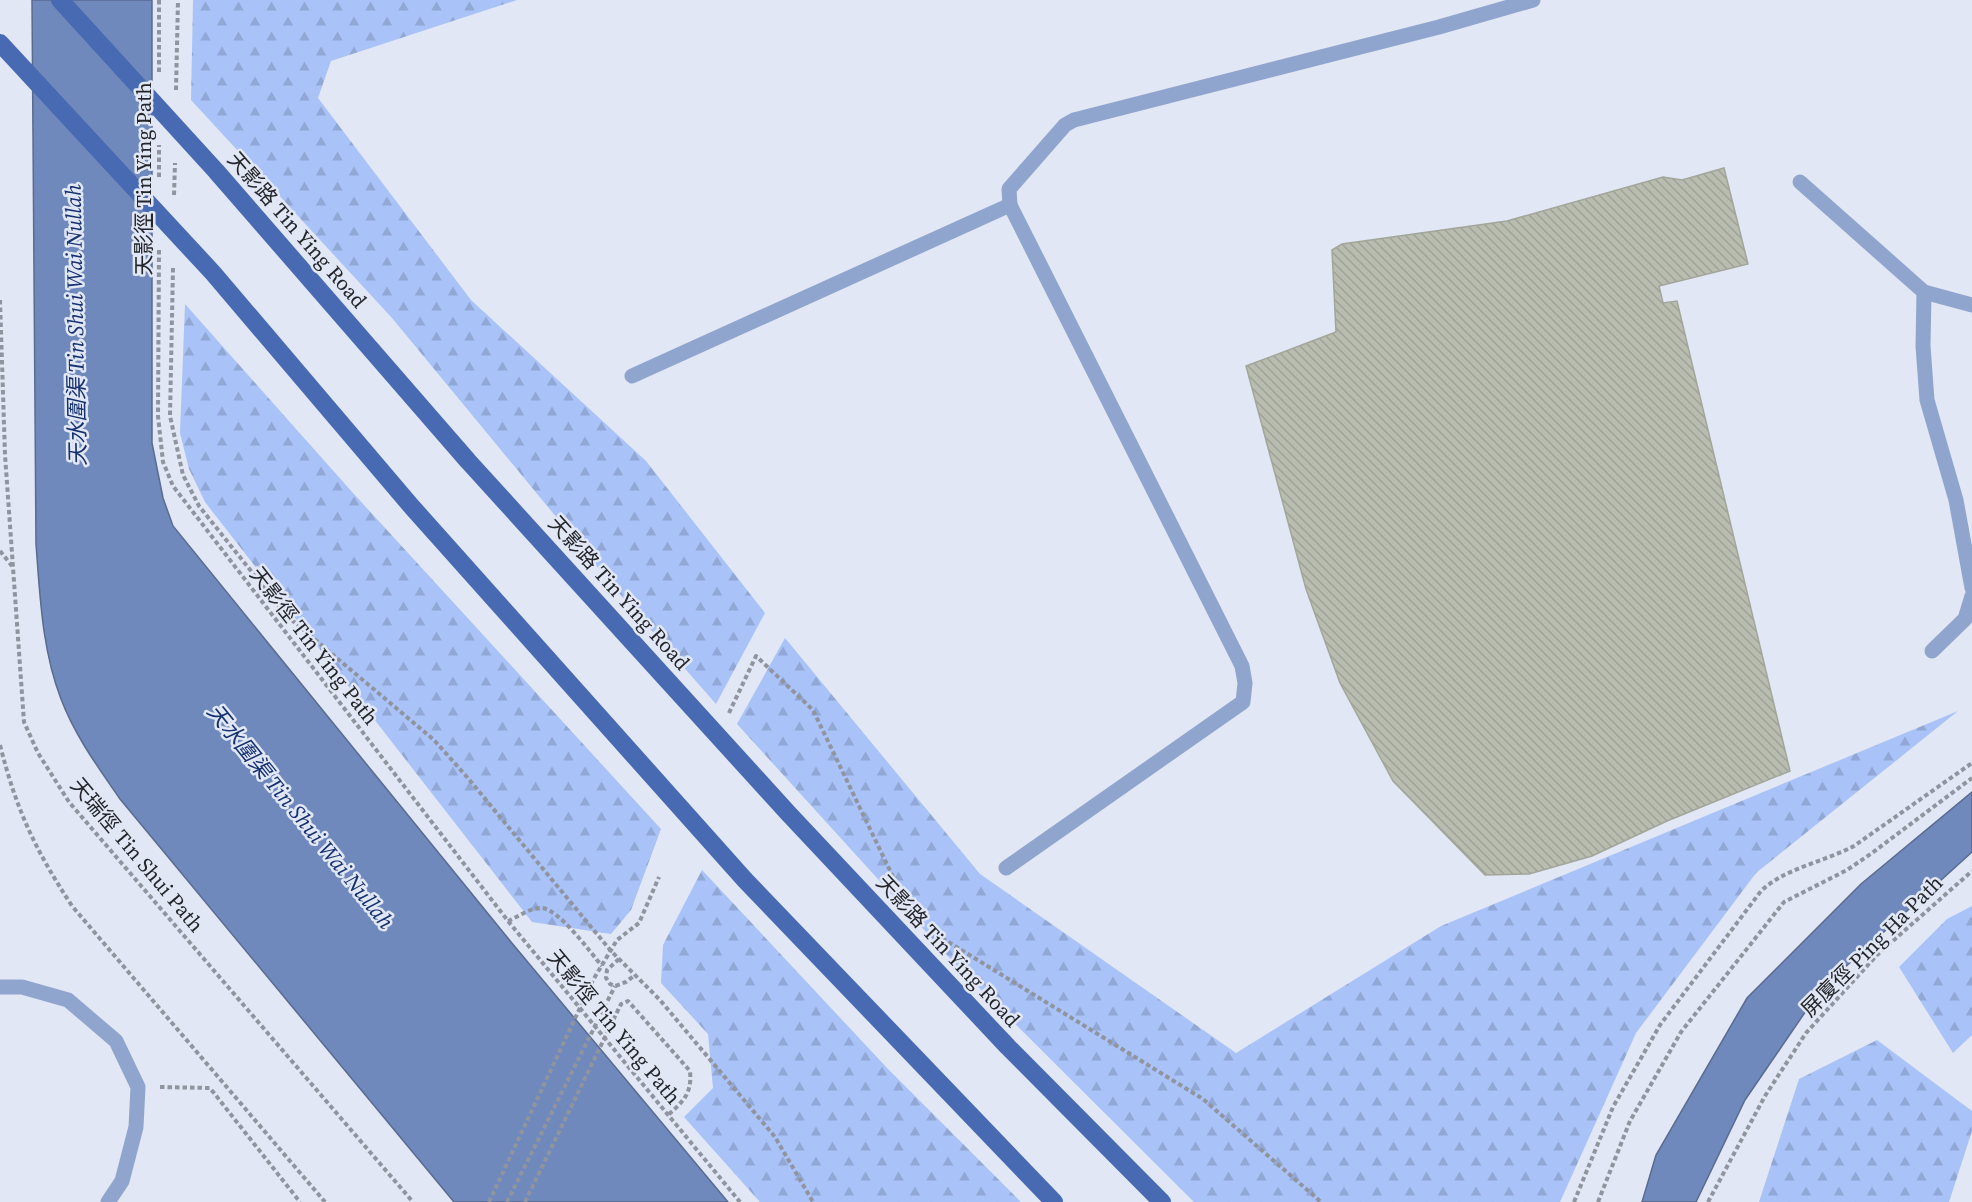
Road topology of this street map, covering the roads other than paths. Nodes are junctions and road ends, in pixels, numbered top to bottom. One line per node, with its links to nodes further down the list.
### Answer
1 (60, 0): 16 (main road, 天影路 Tin Ying Road)
2 (1533, 0): 5 (lane)
3 (0, 43): 15 (main road)
4 (1800, 182): 6 (lane)
5 (1010, 205): 8 (lane); 12 (lane)
6 (1924, 292): 7 (lane); 9 (lane)
7 (1972, 305)
8 (632, 376)
9 (1972, 588)
10 (1972, 596): 11 (lane)
11 (1932, 651)
12 (1006, 867)
13 (0, 987): 14 (lane)
14 (108, 1202)
15 (1054, 1202)
16 (1162, 1202)

